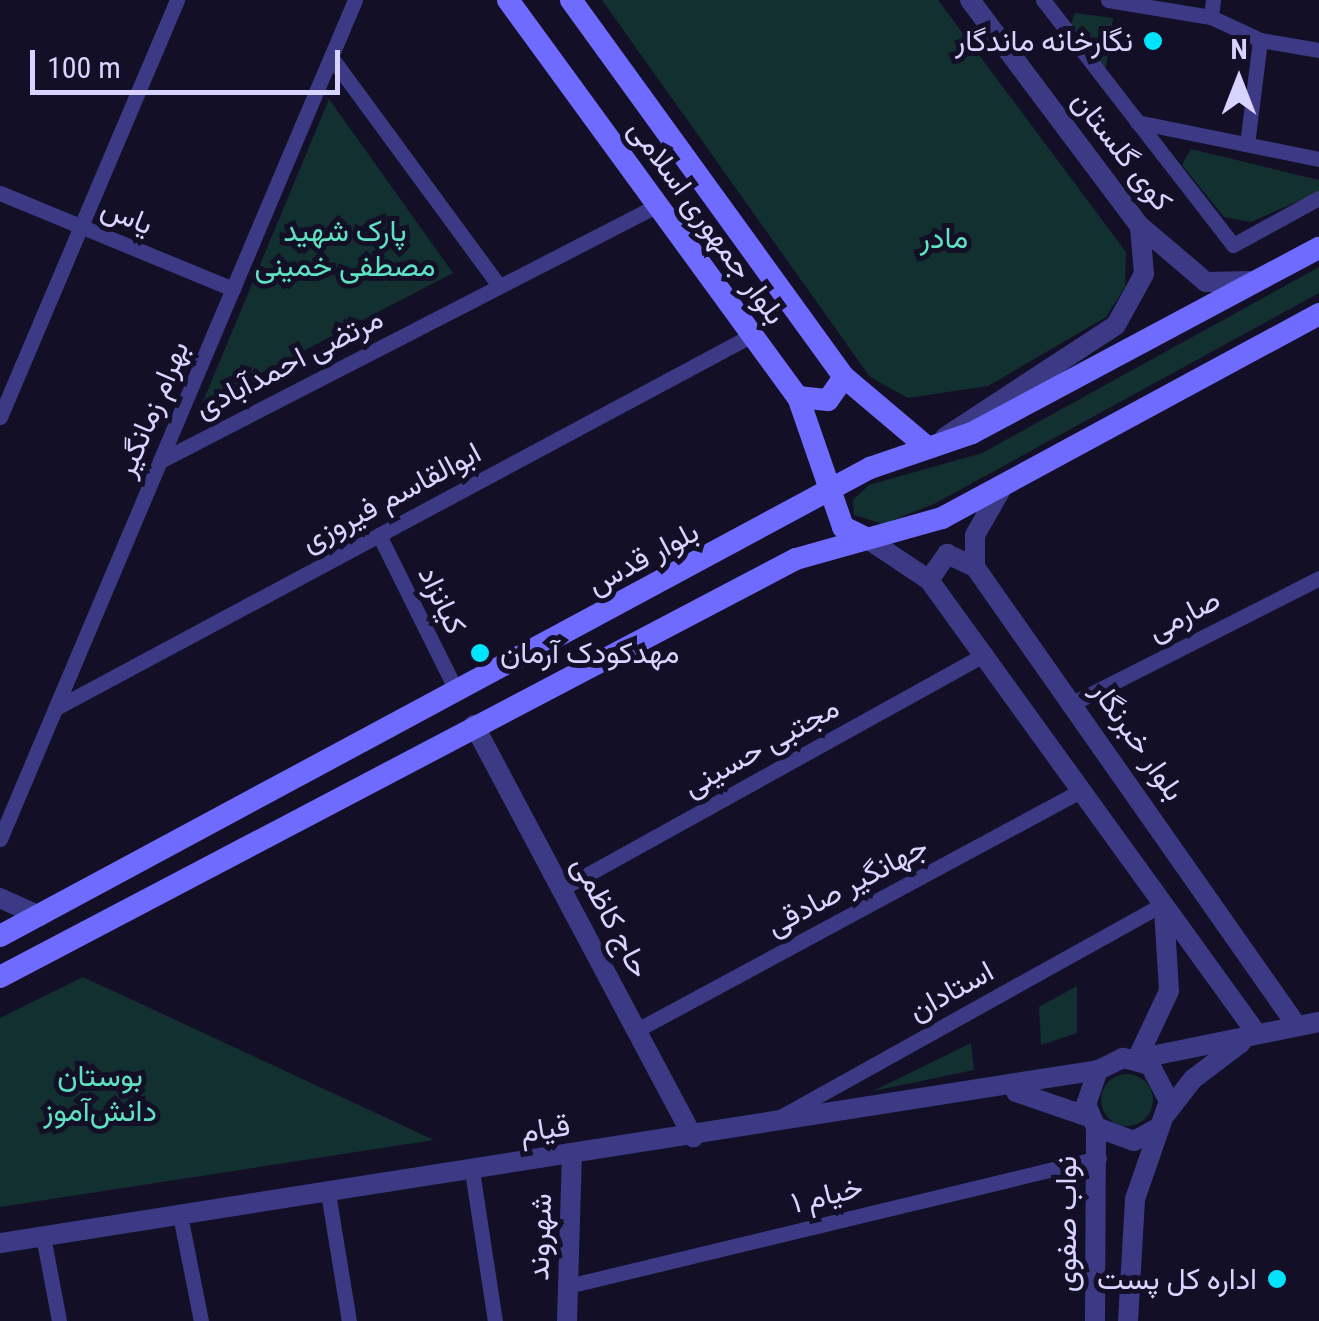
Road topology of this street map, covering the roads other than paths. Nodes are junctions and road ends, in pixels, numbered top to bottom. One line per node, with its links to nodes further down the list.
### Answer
1 (177, 0): 19 (street)
2 (355, 0): 11 (street, بهرام زمانگیر)
3 (508, 0): 17 (main road, بلوار جمهوری اسلامی)
4 (572, 0): 26 (main road, بلوار جمهوری اسلامی)
5 (970, 0): 18 (street, کوی گلستان)
6 (1043, 0): 12 (street)
7 (1108, 0): 8 (street)
8 (1212, 8): 9 (street)
9 (1260, 40): 10 (street); 13 (street)
10 (1319, 50)
11 (331, 57): 22 (street); 23 (street, بهرام زمانگیر)
12 (1137, 122): 13 (street); 16 (street)
13 (1247, 144): 14 (street)
14 (1319, 159)
15 (0, 193): 19 (street, یاس)
16 (1319, 198)
17 (658, 205): 22 (street, مرتضی احمدآبادی); 25 (main road, بلوار جمهوری اسلامی)
18 (1139, 225): 21 (street, کوی گلستان); 29 (street)
19 (81, 226): 23 (street, یاس); 28 (street)
20 (1319, 248): 21 (main road, بلوار قدس)
21 (1261, 280): 29 (main road, بلوار قدس)
22 (499, 286): 30 (street, مرتضی احمدآبادی)
23 (232, 289): 30 (street, بهرام زمانگیر)
24 (1319, 314): 31 (main road)
25 (752, 335): 27 (main road, بلوار جمهوری اسلامی); 33 (street, ابوالقاسم فیروزی)
26 (844, 377): 27 (main road); 29 (main road, بلوار جمهوری اسلامی)
27 (798, 397): 32 (main road, بلوار جمهوری اسلامی)
28 (0, 416)
29 (928, 448): 32 (main road, بلوار قدس)
30 (160, 461): 41 (street, بهرام زمانگیر)
31 (1003, 486): 34 (main road); 35 (street)
32 (836, 492): 34 (main road, بلوار جمهوری اسلامی); 39 (main road, بلوار قدس)
33 (379, 536): 39 (street, کیانزاد); 41 (street, ابوالقاسم فیروزی)
34 (866, 538): 37 (street); 42 (main road)
35 (975, 567): 37 (street); 40 (street, بلوار خبرنگار)
36 (1319, 578): 40 (street, صارمی)
37 (929, 580): 38 (street)
38 (985, 654): 43 (street); 45 (street, مجتبی حسینی)
39 (456, 690): 42 (main road); 48 (main road, بلوار قدس)
40 (1075, 702): 50 (street, بلوار خبرنگار)
41 (56, 708): 44 (street, بهرام زمانگیر)
42 (474, 725): 45 (street, حاج کاظمی); 51 (main road)
43 (1082, 790): 47 (street); 56 (street, جهانگیر صادقی)
44 (0, 839)
45 (563, 888): 56 (street, حاج کاظمی)
46 (0, 898): 48 (street)
47 (1164, 904): 52 (street); 58 (street); 63 (street, استادان)
48 (40, 916): 49 (main road, بلوار قدس); 51 (main road)
49 (0, 936)
50 (1242, 944): 52 (street); 55 (street, بلوار خبرنگار)
51 (59, 946): 53 (main road)
52 (1212, 968): 57 (street)
53 (0, 976)
54 (1319, 1022): 55 (street)
55 (1298, 1026): 57 (street)
56 (637, 1030): 64 (street, حاج کاظمی)
57 (1257, 1034): 58 (street); 61 (street)
58 (1137, 1059): 59 (street); 61 (street)
59 (1098, 1070): 60 (street, قیام); 62 (street)
60 (1000, 1090): 62 (street); 63 (street, قیام)
61 (1162, 1121): 62 (street); 70 (street)
62 (1092, 1122): 66 (street, نواب صفوی)
63 (764, 1126): 64 (street, قیام)
64 (693, 1137): 65 (street, قیام)
65 (572, 1156): 67 (street, قیام); 74 (street, شهروند)
66 (1099, 1158): 69 (street, نواب صفوی); 74 (street, خیام ۱)
67 (472, 1171): 68 (street, قیام); 78 (street)
68 (328, 1193): 71 (street, قیام); 77 (street)
69 (1102, 1194): 70 (street); 80 (street, نواب صفوی)
70 (1135, 1199): 81 (street)
71 (180, 1215): 72 (street, قیام); 76 (street)
72 (43, 1236): 73 (street, قیام); 75 (street)
73 (0, 1243)
74 (568, 1286): 79 (street, شهروند)
75 (59, 1321)
76 (202, 1321)
77 (348, 1321)
78 (495, 1321)
79 (566, 1321)
80 (1095, 1321)
81 (1128, 1321)

